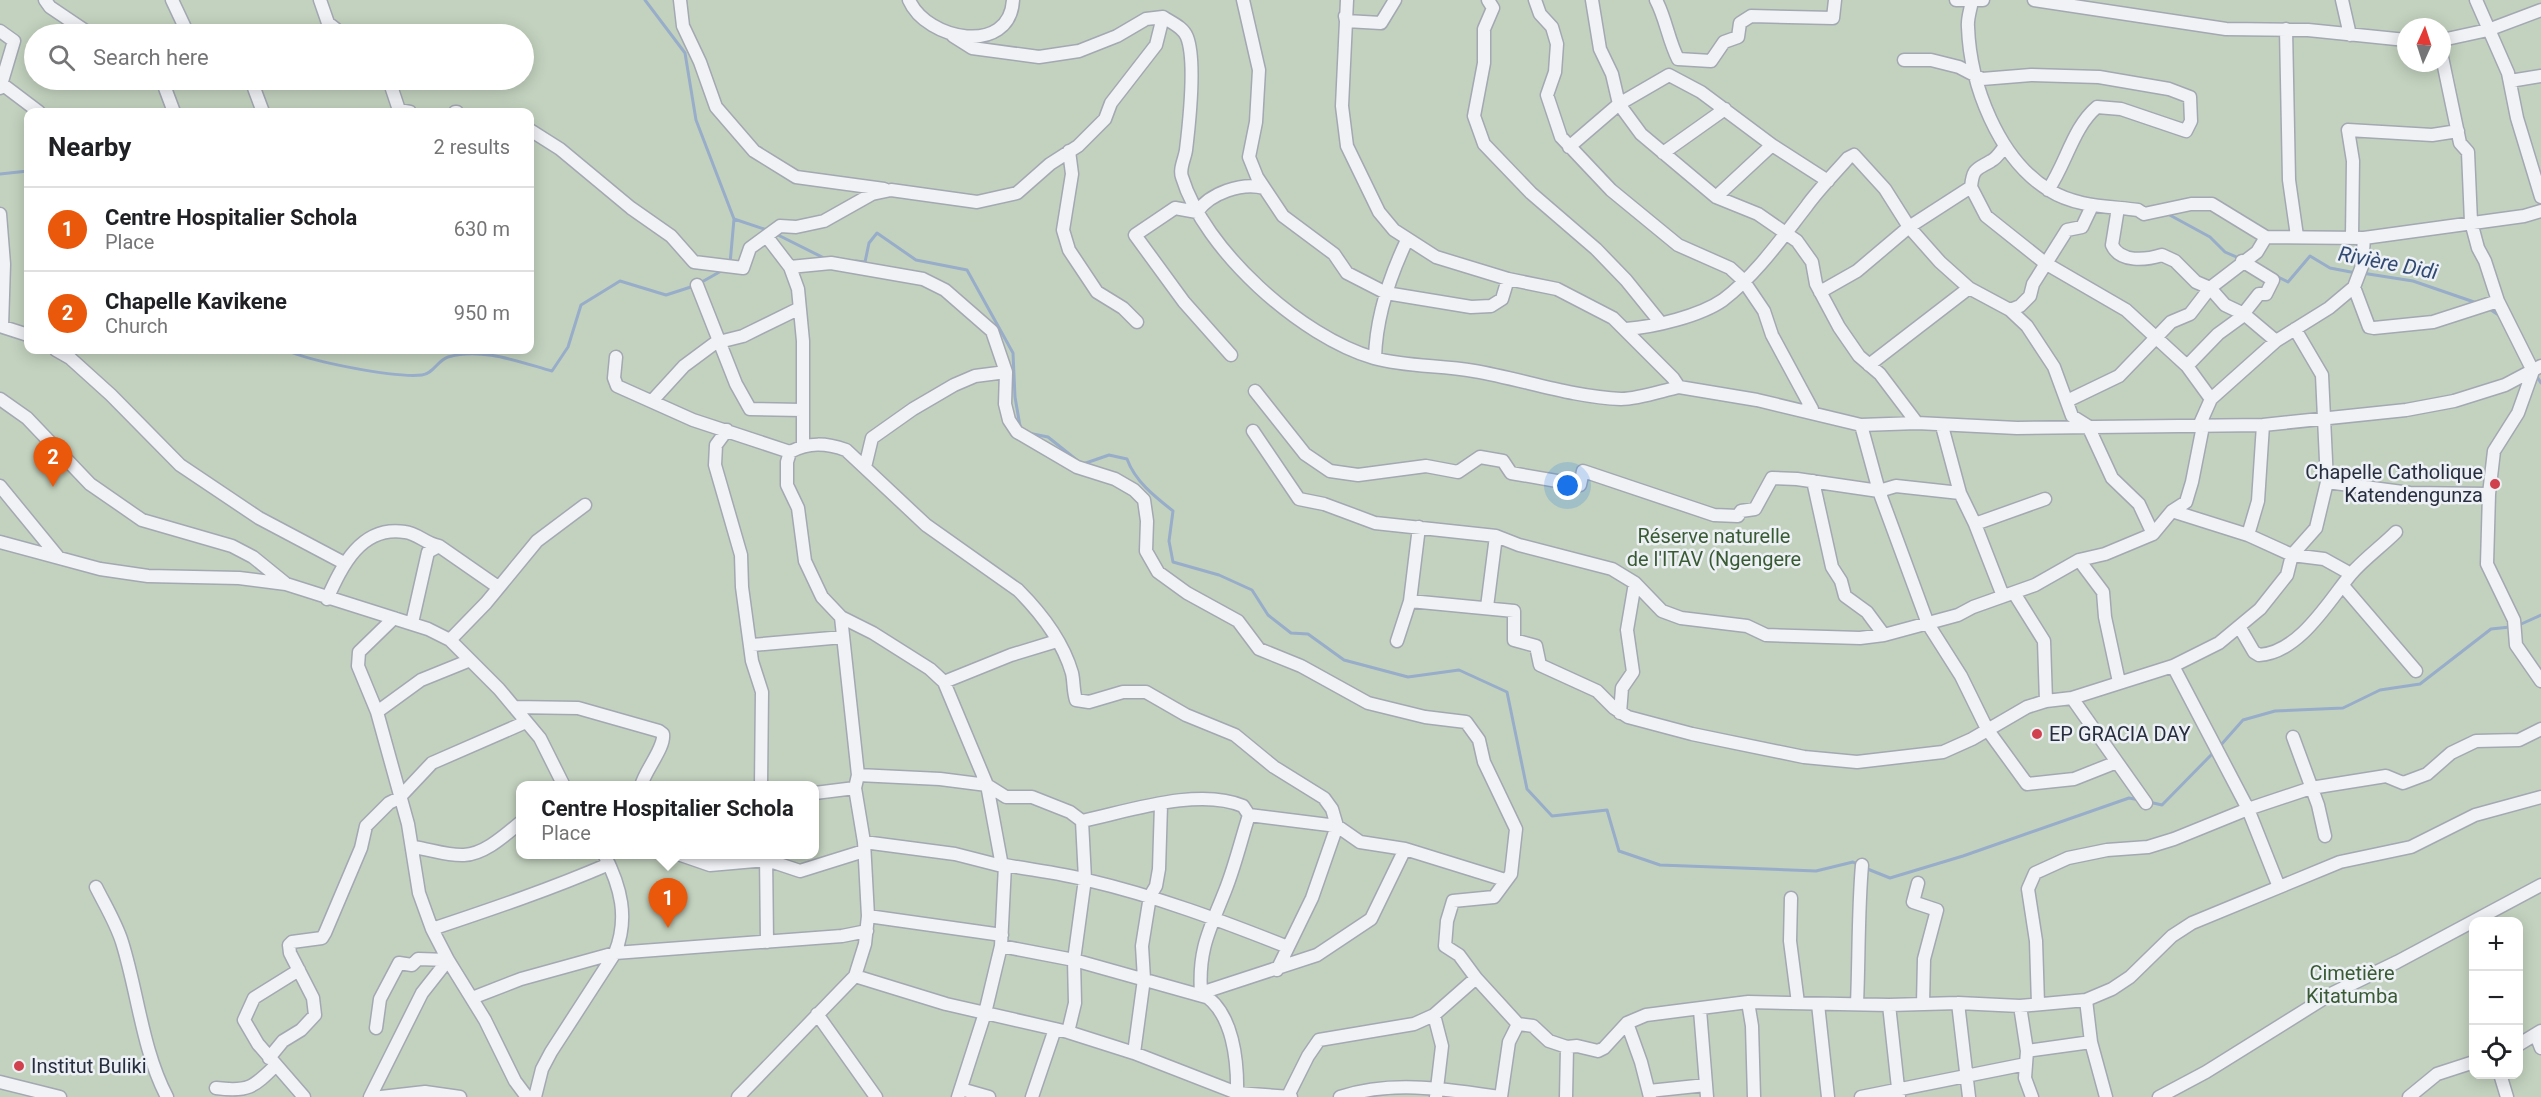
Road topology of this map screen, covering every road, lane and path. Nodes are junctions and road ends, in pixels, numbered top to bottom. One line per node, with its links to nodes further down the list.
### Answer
1 (45, 0): 24 (street)
2 (172, 0): 25 (street)
3 (320, 0): 26 (street)
4 (680, 0): 59 (street)
5 (909, 0): 31 (street)
6 (1013, 0): 31 (street)
7 (1244, 0): 57 (street)
8 (1341, 0): 23 (street)
9 (1347, 0): 23 (street)
10 (1395, 0): 23 (street)
11 (1488, 0): 92 (street)
12 (1535, 0): 53 (street)
13 (1592, 0): 43 (street)
14 (1656, 0): 15 (street)
15 (1835, 0)
16 (1956, 0): 20 (street)
17 (2034, 0): 27 (street)
18 (2342, 0): 30 (street)
19 (2476, 0): 28 (street)
20 (1976, 1): 36 (street)
21 (2541, 10): 28 (street)
22 (1163, 17): 31 (street); 54 (street); 66 (street)
23 (1346, 21): 75 (street)
24 (75, 24)
25 (183, 24)
26 (329, 24)
27 (2286, 29): 30 (street); 71 (street)
28 (2488, 30): 32 (street); 38 (street)
29 (0, 31): 39 (street)
30 (2350, 35): 33 (street)
31 (953, 36)
32 (2451, 38)
33 (2397, 39)
34 (1904, 60): 36 (street)
35 (2445, 72): 49 (street)
36 (1975, 75): 52 (street); 60 (street)
37 (2541, 76): 38 (street)
38 (2510, 81): 62 (street)
39 (1, 86): 44 (street)
40 (166, 90): 45 (street)
41 (255, 90): 46 (street)
42 (393, 90): 47 (street)
43 (1619, 104): 48 (street); 53 (street); 55 (street)
44 (33, 108)
45 (172, 108)
46 (262, 108)
47 (400, 108)
48 (1725, 109): 51 (street); 55 (street)
49 (2458, 131): 68 (street); 74 (street)
50 (534, 133): 72 (street)
51 (1772, 145): 56 (street); 61 (street)
52 (2005, 146): 58 (street); 60 (street)
53 (1569, 147): 80 (street)
54 (1070, 151): 59 (street); 91 (street)
55 (1664, 153): 61 (street)
56 (1828, 181): 69 (street); 70 (street)
57 (1264, 188): 66 (street); 86 (street)
58 (1971, 188): 69 (street); 77 (street)
59 (891, 190): 72 (street)
60 (2049, 190): 63 (street)
61 (1716, 197): 70 (street)
62 (2541, 197)
63 (2092, 206): 64 (street); 77 (street)
64 (2118, 208): 73 (street); 84 (street)
65 (2541, 211): 68 (street)
66 (1197, 212): 101 (street); 103 (street)
67 (0, 214): 93 (street)
68 (2471, 222): 74 (street); 87 (street)
69 (1909, 227): 83 (street); 85 (street)
70 (1788, 233): 80 (street); 85 (street)
71 (2297, 236): 73 (street); 74 (street)
72 (767, 237): 78 (street)
73 (2266, 237): 76 (street)
74 (2358, 237): 81 (street)
75 (1407, 240): 79 (street); 86 (street)
76 (2245, 259): 84 (street); 90 (street)
77 (2045, 263): 89 (street); 98 (street)
78 (790, 267): 88 (street); 107 (street)
79 (1508, 279): 86 (street); 94 (street)
80 (1743, 280): 92 (street); 115 (street)
81 (2356, 283): 87 (street); 95 (street)
82 (697, 285): 97 (street)
83 (1969, 288): 89 (street); 104 (street)
84 (2210, 288): 90 (street); 98 (street)
85 (1820, 292): 104 (street)
86 (1386, 293): 103 (street)
87 (2488, 305): 106 (street)
88 (798, 309): 97 (street); 114 (street)
89 (2010, 309): 113 (street)
90 (2244, 314): 99 (street); 105 (street)
91 (1137, 322)
92 (1660, 322): 94 (street)
93 (1, 326): 96 (street)
94 (1626, 329): 108 (street)
95 (2295, 329): 99 (street); 116 (street)
96 (24, 334)
97 (721, 339): 112 (street); 114 (street)
98 (2156, 339): 105 (street); 113 (street)
99 (2276, 341): 111 (street)
100 (63, 354): 148 (street)
101 (1231, 355)
102 (616, 357): 112 (street)
103 (1376, 358): 108 (street)
104 (1869, 365): 117 (street)
105 (2187, 366): 111 (street)
106 (2537, 368): 116 (street); 133 (street)
107 (1006, 372): 127 (street); 213 (street)
108 (1679, 387): 115 (street)
109 (1255, 391): 128 (street)
110 (0, 399): 151 (street)
111 (2211, 399): 122 (street)
112 (652, 401): 123 (street)
113 (2067, 401): 121 (street)
114 (802, 410): 125 (street)
115 (1800, 411): 118 (street)
116 (2326, 419): 119 (street); 129 (street)
117 (1917, 423): 118 (street); 120 (street)
118 (1861, 425): 131 (street)
119 (2263, 425): 122 (street); 141 (street)
120 (1942, 426): 121 (street); 132 (street)
121 (2088, 426): 122 (street); 140 (street)
122 (2201, 426): 136 (street)
123 (727, 430): 126 (street); 168 (street)
124 (1253, 431): 138 (street)
125 (803, 445): 126 (street); 127 (street)
126 (790, 452): 158 (street)
127 (865, 467): 166 (street)
128 (1813, 481): 131 (street); 163 (street)
129 (2327, 482): 133 (street); 145 (street)
130 (0, 486): 146 (street)
131 (1879, 491): 132 (street); 161 (street)
132 (1960, 494): 137 (street)
133 (2489, 494): 172 (street)
134 (2045, 499): 137 (street)
135 (585, 505): 152 (street)
136 (2172, 511): 140 (street); 141 (street)
137 (1975, 524): 154 (street)
138 (1419, 527): 142 (street); 156 (street)
139 (2396, 532): 149 (street)
140 (2153, 534): 147 (street)
141 (2248, 535): 145 (street)
142 (1496, 536): 150 (street); 157 (street)
143 (0, 542): 146 (street)
144 (439, 546): 148 (street); 152 (street); 160 (street)
145 (2292, 555): 149 (street); 162 (street)
146 (59, 558): 151 (street)
147 (2079, 560): 154 (street); 174 (street)
148 (344, 563): 155 (street)
149 (2351, 574): 153 (street)
150 (1635, 583): 163 (street); 179 (street)
151 (286, 584): 155 (street)
152 (498, 587): 165 (street)
153 (2344, 587): 162 (street); 171 (street)
154 (2008, 595): 161 (street); 176 (street)
155 (327, 599): 159 (street)
156 (1410, 601): 157 (street); 167 (street)
157 (1487, 607): 179 (street)
158 (841, 617): 164 (street); 173 (street)
159 (394, 618): 160 (street); 178 (street)
160 (412, 622): 165 (street)
161 (1928, 624): 163 (street); 181 (street)
162 (2240, 628): 170 (street)
163 (1884, 635)
164 (843, 637): 168 (street); 188 (street)
165 (450, 640): 169 (street)
166 (1057, 641): 173 (street); 200 (street)
167 (1397, 641)
168 (752, 645): 187 (street)
169 (468, 661): 177 (street); 178 (street)
170 (2173, 666): 174 (street); 196 (street)
171 (2416, 671)
172 (2541, 681)
173 (944, 682): 189 (street)
174 (2119, 682): 175 (street)
175 (2072, 698): 176 (street); 184 (street)
176 (2046, 701): 181 (street)
177 (514, 707): 180 (street); 186 (street)
178 (377, 712): 193 (street)
179 (1620, 713): 181 (street)
180 (526, 722): 185 (street); 193 (street)
181 (1987, 729): 184 (street)
182 (2541, 729): 190 (street)
183 (2293, 737): 190 (street)
184 (2117, 762): 194 (street)
185 (562, 781)
186 (642, 781)
187 (761, 781)
188 (856, 782): 189 (street); 191 (street); 202 (street)
189 (987, 785): 198 (street); 211 (street)
190 (2311, 788): 196 (street); 201 (street)
191 (819, 792)
192 (2541, 797): 217 (street)
193 (399, 798): 203 (street); 230 (street)
194 (2146, 802)
195 (1161, 805): 197 (street); 198 (street); 218 (street)
196 (2248, 809): 217 (street); 244 (street)
197 (1249, 815): 200 (street); 221 (street)
198 (1082, 821): 212 (street)
199 (516, 826): 203 (street)
200 (1337, 826): 204 (street); 226 (street)
201 (2325, 836)
202 (864, 846): 209 (street); 211 (street); 220 (street)
203 (412, 848): 222 (street)
204 (1405, 849): 213 (street); 231 (street)
205 (607, 859): 222 (street); 227 (street)
206 (691, 859): 207 (street)
207 (753, 859)
208 (767, 859): 225 (street)
209 (772, 859)
210 (1862, 865): 242 (street)
211 (1003, 866): 212 (street); 224 (street)
212 (1085, 879): 218 (street); 229 (street)
213 (1505, 880): 233 (street)
214 (1918, 884): 243 (street)
215 (2541, 885): 297 (street)
216 (96, 887): 276 (street)
217 (2279, 887): 237 (street)
218 (1150, 896): 221 (street); 234 (street)
219 (1791, 898): 239 (street)
220 (868, 916): 223 (street); 224 (street)
221 (1214, 917): 226 (street); 235 (street)
222 (432, 929): 228 (street)
223 (867, 931): 225 (street); 232 (street)
224 (1002, 940): 229 (street); 248 (street)
225 (767, 942): 227 (street)
226 (1288, 947): 231 (street)
227 (615, 953): 236 (street); 282 (street)
228 (448, 960): 236 (street); 253 (street); 278 (street)
229 (1074, 960): 234 (street); 254 (street)
230 (299, 970): 262 (street); 262 (street)
231 (1277, 970): 235 (street)
232 (855, 976): 248 (street); 249 (street)
233 (1476, 978): 250 (street); 252 (street)
234 (1144, 979): 235 (street); 261 (street)
235 (1206, 995): 274 (street)
236 (472, 998): 281 (street)
237 (2086, 1000): 244 (street); 256 (street)
238 (1748, 1002): 239 (street); 247 (street); 291 (street)
239 (1798, 1003): 241 (street)
240 (1958, 1003): 243 (street); 246 (street); 265 (street)
241 (1818, 1004): 242 (street); 292 (street)
242 (1857, 1004): 245 (street)
243 (1923, 1004): 245 (street)
244 (2038, 1004): 246 (street)
245 (1888, 1005): 272 (street)
246 (2020, 1006): 260 (street)
247 (1700, 1010): 251 (street); 269 (street)
248 (986, 1013): 254 (street); 271 (street)
249 (817, 1014): 283 (street); 284 (street)
250 (1434, 1016): 270 (street); 287 (street)
251 (1627, 1023): 258 (street); 273 (street)
252 (1518, 1024): 258 (street); 289 (street)
253 (376, 1028)
254 (1061, 1031): 261 (street); 286 (street)
255 (2538, 1033): 257 (street); 259 (street)
256 (2091, 1042): 260 (street); 296 (street)
257 (2523, 1042)
258 (1566, 1047): 290 (street)
259 (2541, 1048)
260 (2027, 1051): 263 (street)
261 (1134, 1053): 274 (street)
262 (272, 1062): 268 (street); 277 (street)
263 (2026, 1064): 265 (street); 295 (street)
264 (2469, 1064): 298 (street)
265 (1967, 1076): 272 (street); 294 (street)
266 (2502, 1079): 299 (street)
267 (0, 1082): 275 (street)
268 (216, 1088)
269 (1706, 1091): 273 (street)
270 (1437, 1092): 288 (street); 289 (street)
271 (960, 1093): 285 (street)
272 (1898, 1093): 293 (street)
273 (1649, 1094)
274 (1237, 1095): 287 (street)
275 (60, 1097)
276 (167, 1097)
277 (304, 1097)
278 (370, 1097)
279 (381, 1097): 280 (street)
280 (460, 1097)
281 (527, 1097)
282 (535, 1097)
283 (738, 1097)
284 (876, 1097)
285 (989, 1097)
286 (1032, 1097)
287 (1290, 1097)
288 (1340, 1097)
289 (1500, 1097)
290 (1566, 1097)
291 (1754, 1097)
292 (1828, 1097)
293 (1861, 1097)
294 (1969, 1097)
295 (2032, 1097)
296 (2106, 1097)
297 (2159, 1097)
298 (2409, 1097)
299 (2507, 1097)

